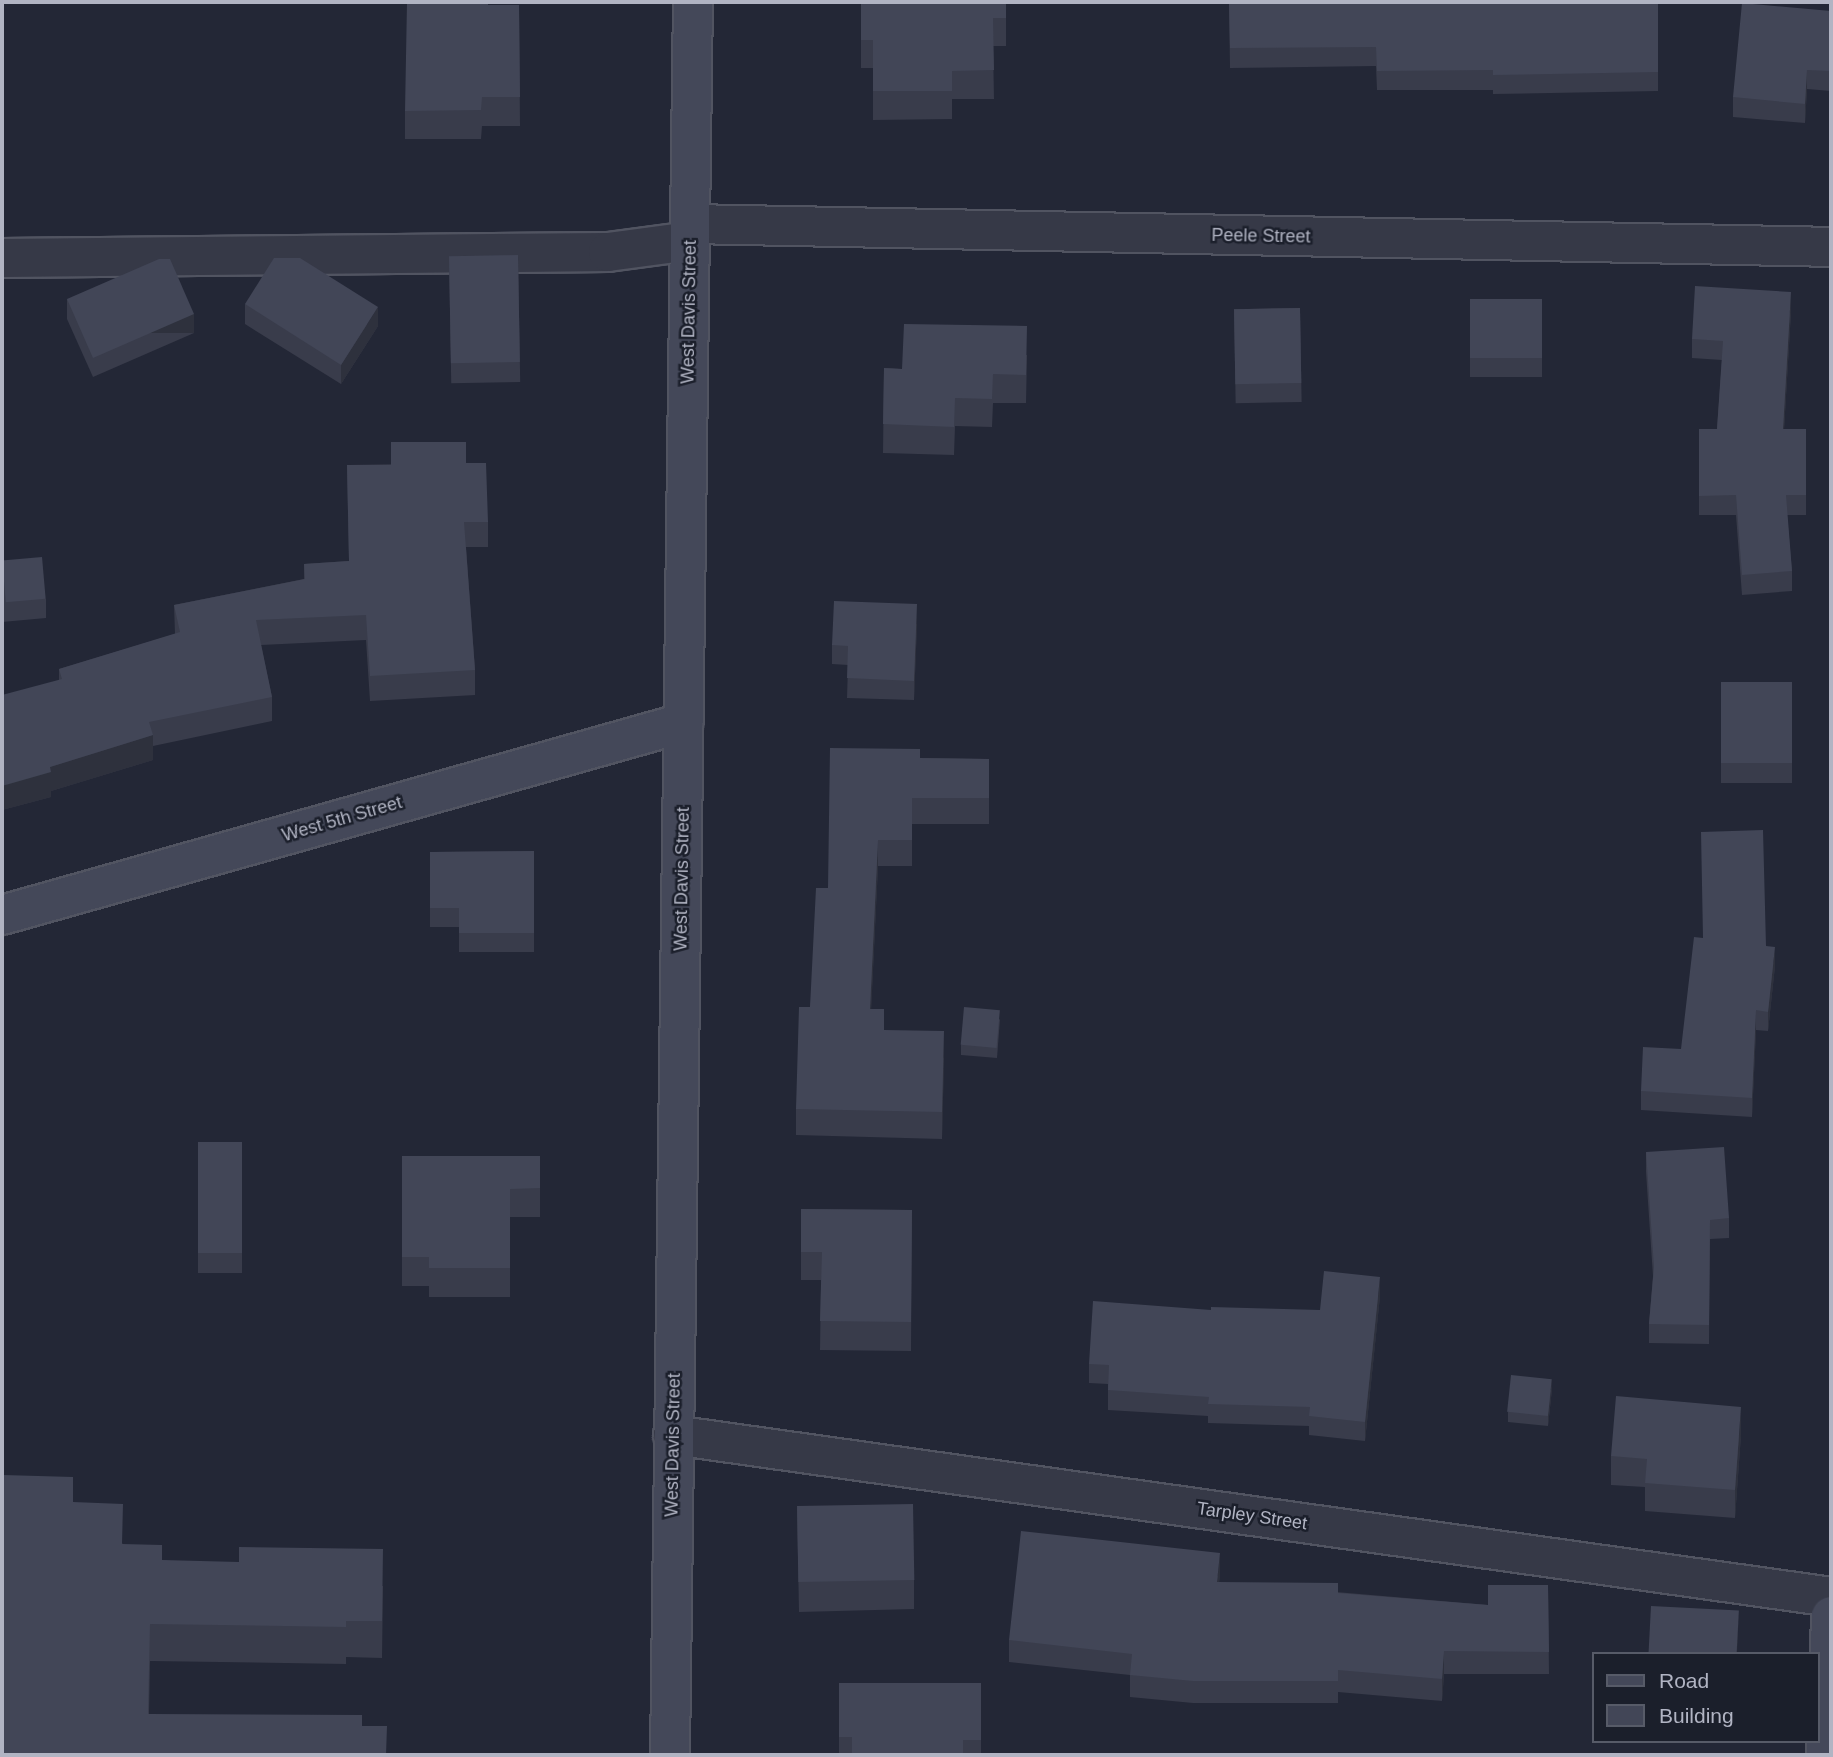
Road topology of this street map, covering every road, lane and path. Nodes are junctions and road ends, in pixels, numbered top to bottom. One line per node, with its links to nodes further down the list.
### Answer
1 (693, 2): 2 (street, West Davis Street)
2 (690, 233): 3 (street, Peele Street); 4 (street, Peele Street); 5 (street, West Davis Street)
3 (1831, 247)
4 (2, 258)
5 (683, 723): 6 (street, West 5th Street); 7 (street, West Davis Street)
6 (2, 915)
7 (673, 1436): 8 (street, Tarpley Street); 10 (street, West Davis Street)
8 (1831, 1597)
9 (1831, 1616): 11 (street)
10 (670, 1755)
11 (1826, 1755)

